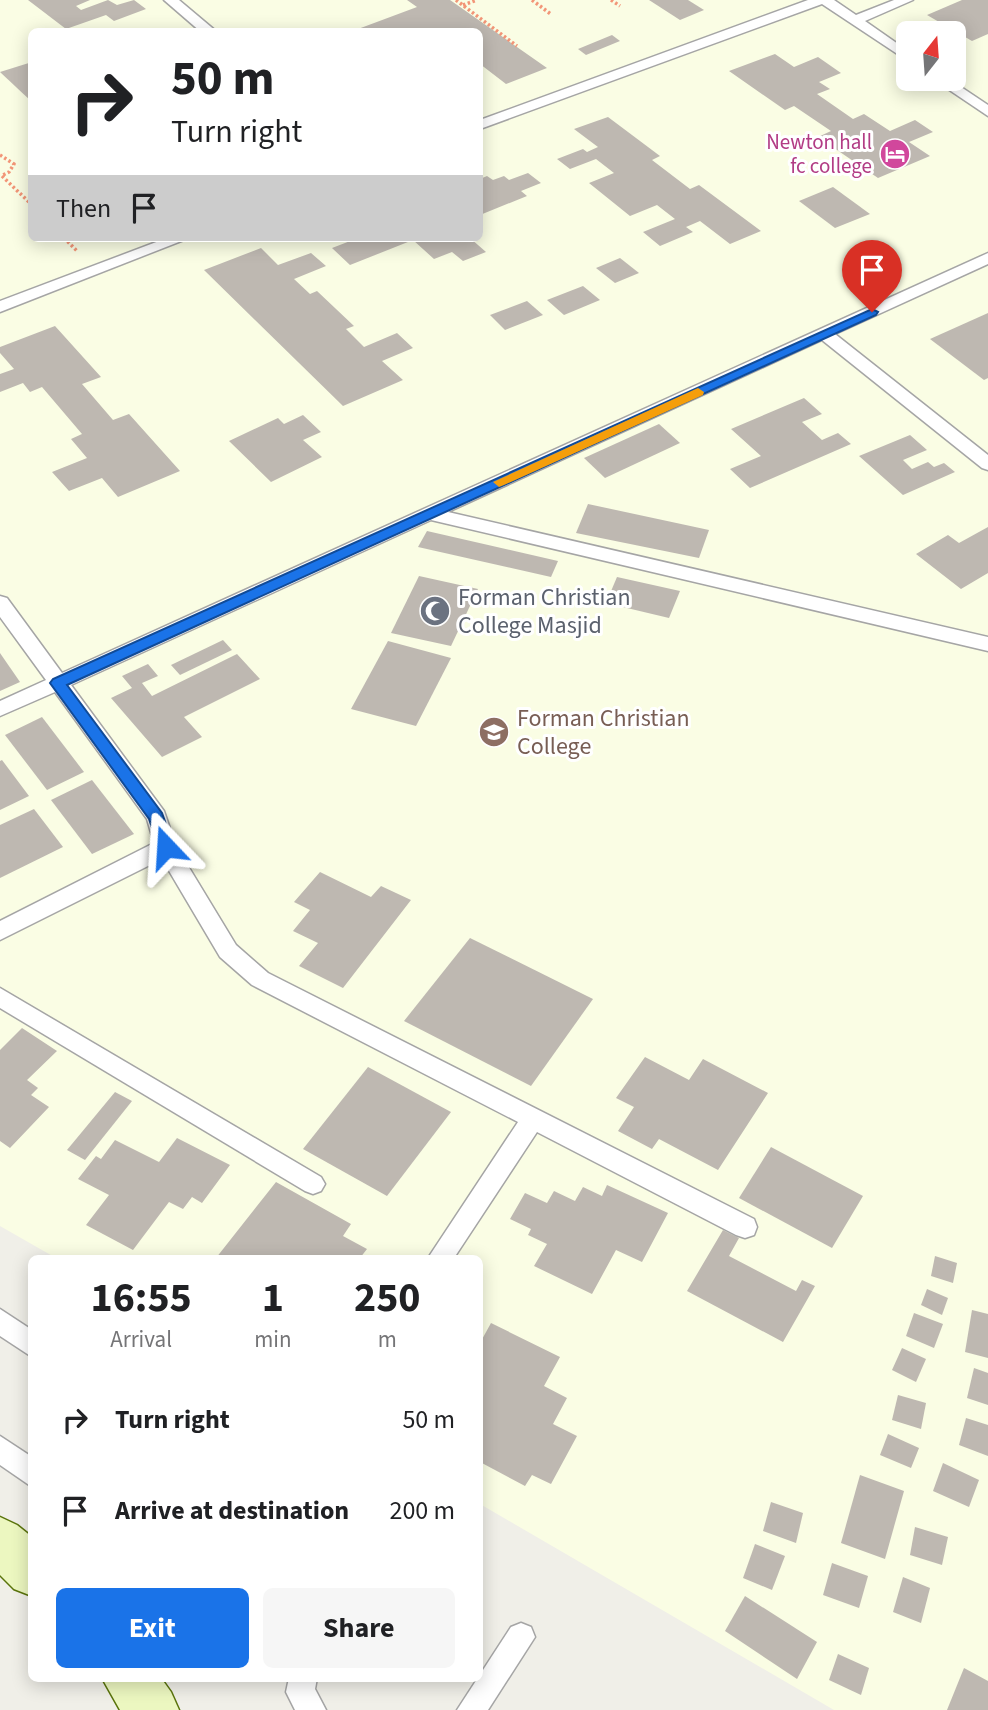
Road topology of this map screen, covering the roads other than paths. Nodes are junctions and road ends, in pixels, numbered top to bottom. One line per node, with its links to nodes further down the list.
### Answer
1 (171, 0): 5 (lane)
2 (823, 0): 4 (lane); 9 (lane)
3 (906, 0): 4 (lane)
4 (855, 20): 6 (lane)
5 (205, 28)
6 (896, 49)
7 (957, 91): 8 (lane)
8 (988, 112)
9 (483, 124)
10 (171, 242): 12 (lane)
11 (988, 258): 13 (lane)
12 (0, 307)
13 (825, 334): 14 (lane); 15 (lane)
14 (988, 464)
15 (432, 514): 17 (lane); 18 (lane)
16 (0, 603): 18 (lane)
17 (988, 644)
18 (58, 683): 19 (lane); 20 (lane)
19 (0, 709)
20 (166, 847): 21 (lane); 23 (lane)
21 (0, 930)
22 (0, 997): 24 (lane)
23 (532, 1120): 25 (lane); 26 (lane)
24 (313, 1184)
25 (745, 1227)
26 (442, 1255)
27 (0, 1321): 28 (lane)
28 (28, 1342)
29 (0, 1448): 30 (lane)
30 (28, 1471)
31 (0, 1542): 32 (street)
32 (28, 1567)
33 (521, 1637): 36 (lane)
34 (131, 1682): 35 (street)
35 (153, 1710)
36 (471, 1710)

